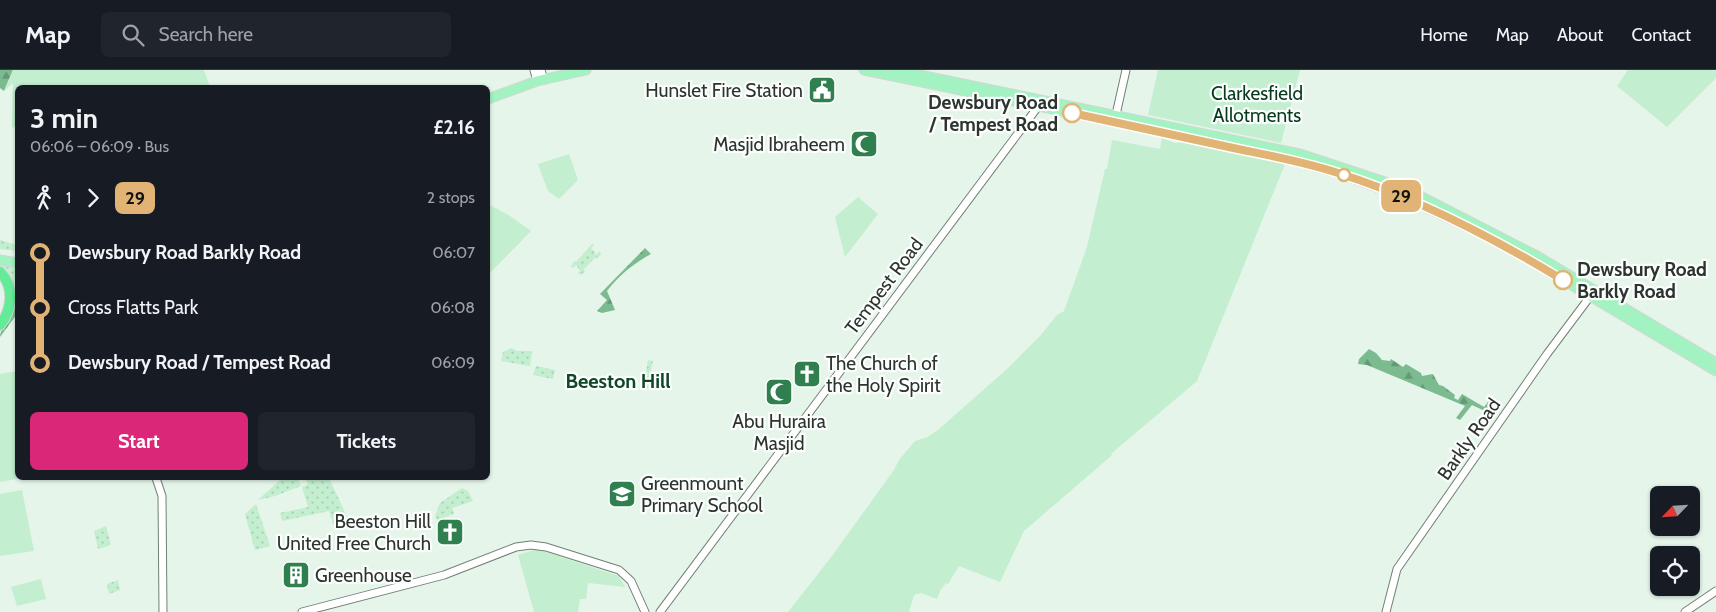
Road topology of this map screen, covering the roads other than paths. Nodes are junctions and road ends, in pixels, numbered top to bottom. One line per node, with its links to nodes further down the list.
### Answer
1 (534, 70): 9 (street)
2 (541, 70): 9 (street)
3 (546, 70): 8 (main road)
4 (586, 70): 8 (main road)
5 (864, 70): 10 (main road)
6 (896, 70): 10 (main road)
7 (1126, 70): 13 (street)
8 (559, 76): 9 (main road)
9 (541, 81): 11 (main road)
10 (959, 86): 12 (main road)
11 (490, 98)
12 (1041, 103): 13 (main road); 28 (street, Tempest Road)
13 (1115, 118): 19 (main road)
14 (0, 255): 15 (main road)
15 (15, 257)
16 (0, 260): 17 (main road)
17 (15, 262)
18 (0, 272): 20 (highway)
19 (1592, 294): 21 (main road); 22 (main road); 29 (street, Barkly Road)
20 (0, 325)
21 (1716, 363)
22 (1716, 371)
23 (157, 480): 25 (street)
24 (1716, 591): 30 (street)
25 (163, 612)
26 (302, 612): 27 (street)
27 (645, 612)
28 (660, 612)
29 (1386, 612)
30 (1685, 612)

